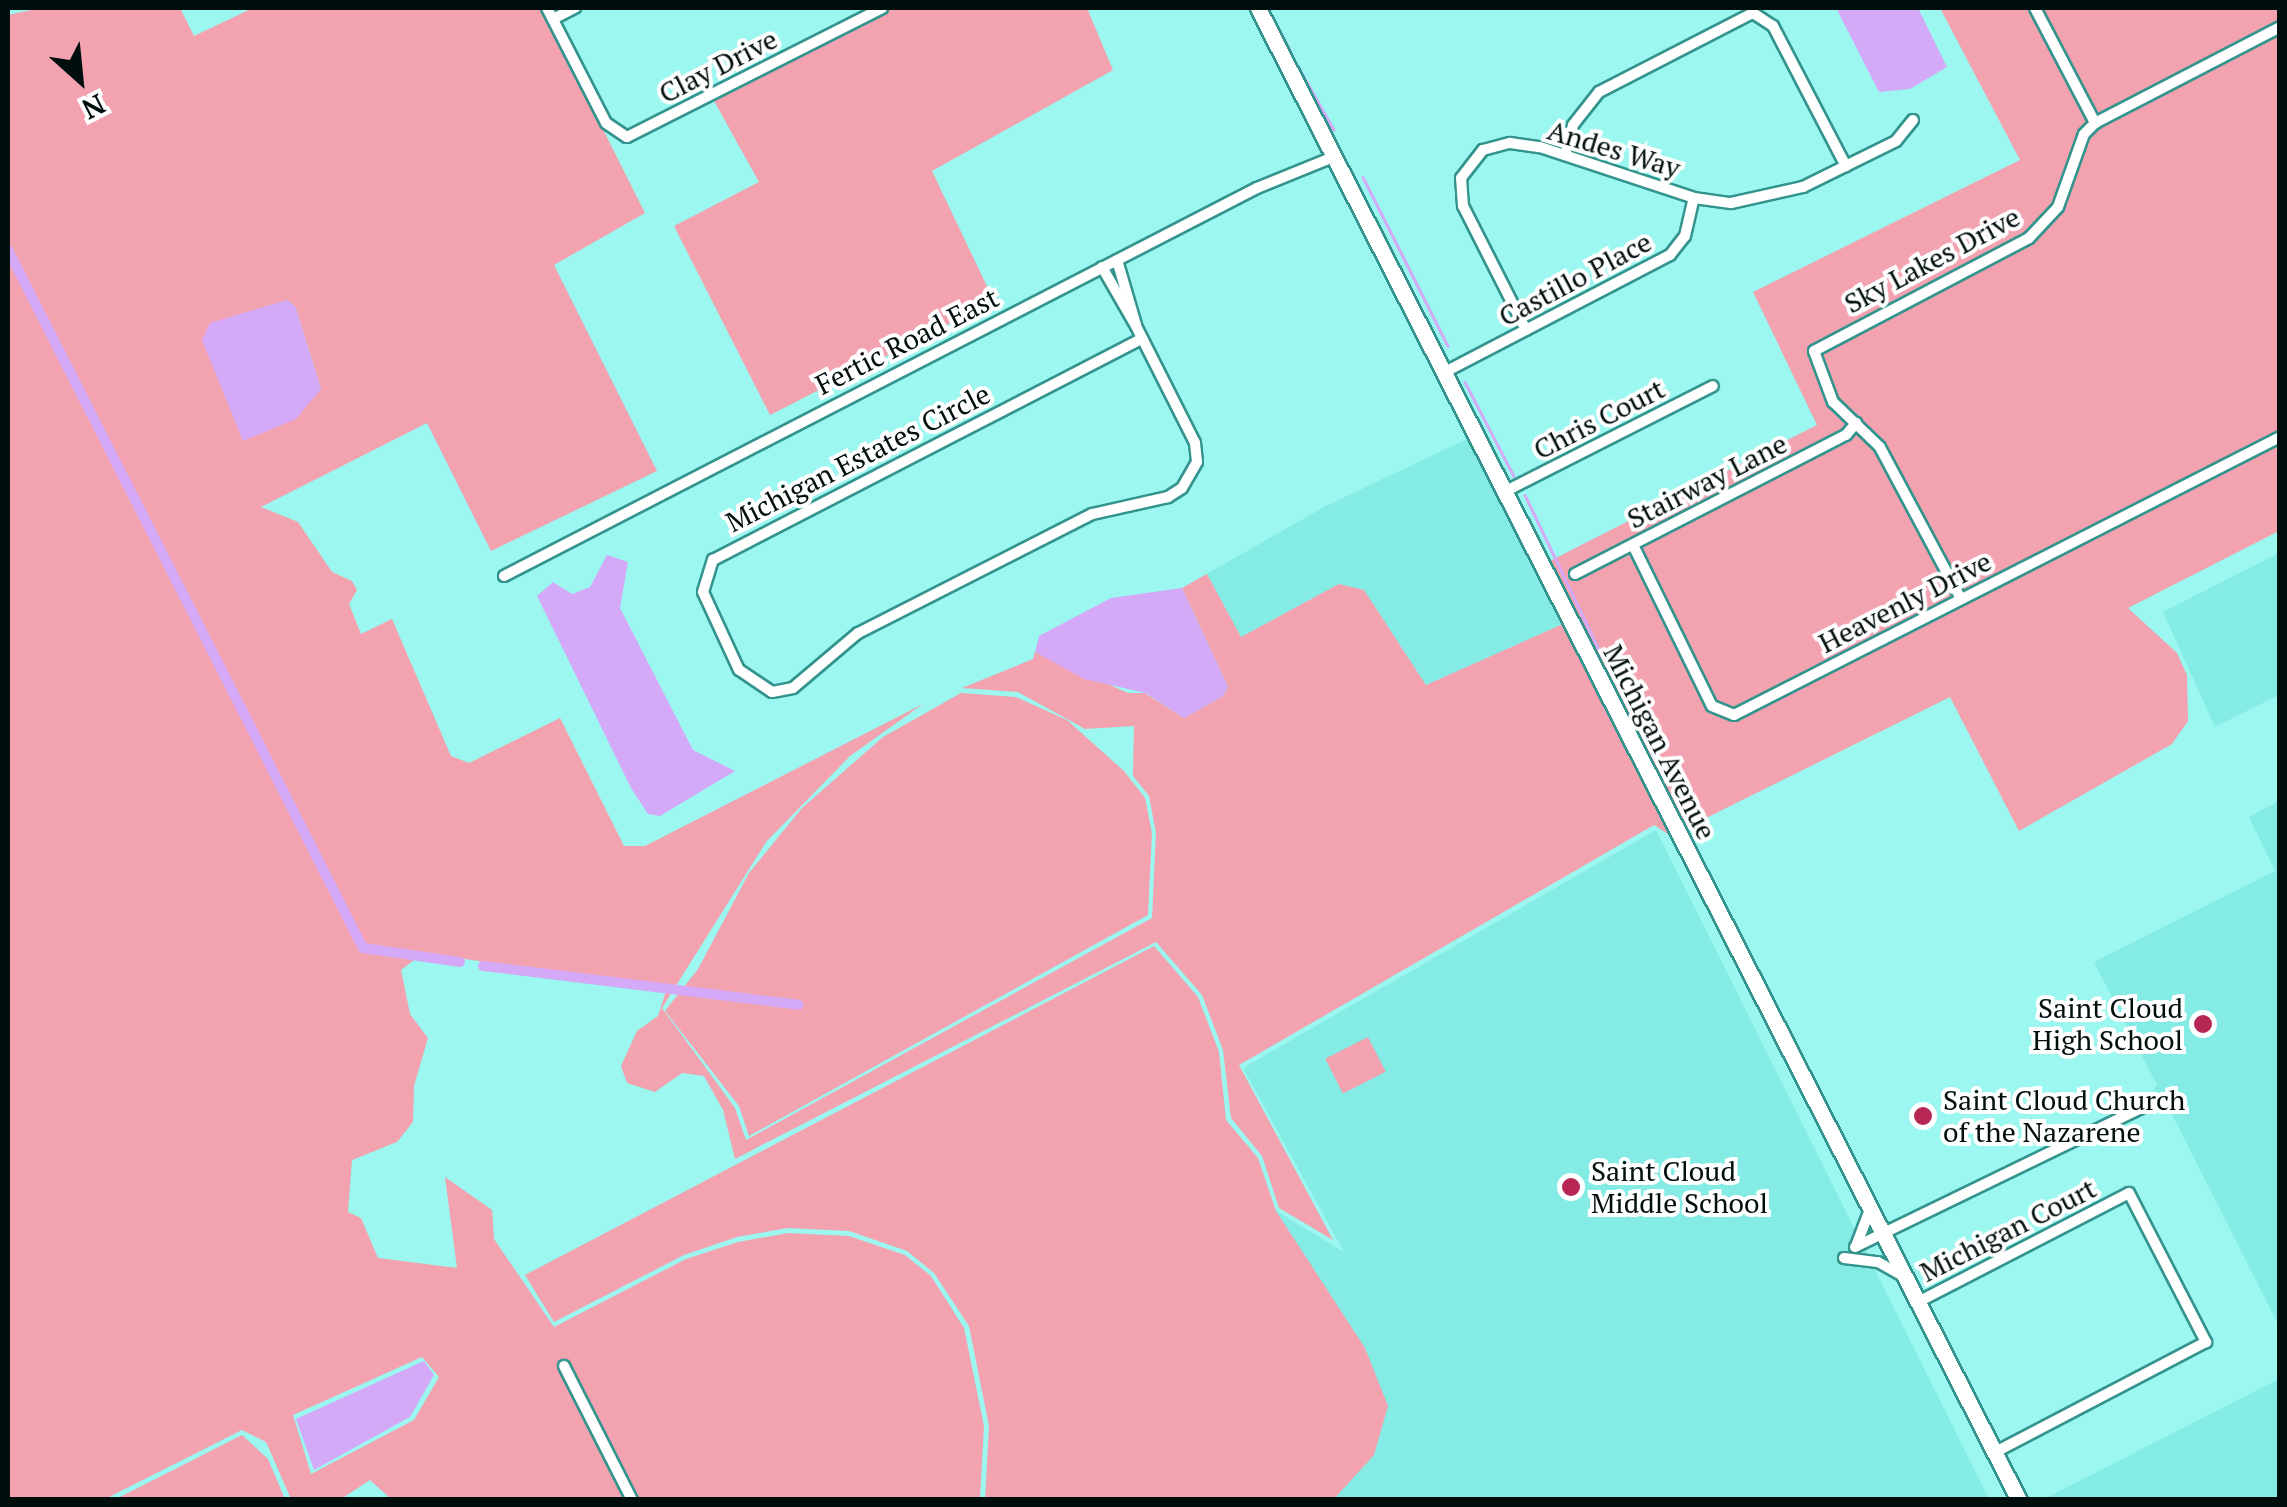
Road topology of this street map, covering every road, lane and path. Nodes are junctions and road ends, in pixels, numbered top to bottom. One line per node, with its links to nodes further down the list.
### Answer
1 (575, 8): 5 (street)
2 (882, 8): 5 (street, Clay Drive)
3 (1258, 8): 10 (street, Michigan Avenue)
4 (2035, 8): 8 (street)
5 (550, 13)
6 (2280, 27): 8 (street)
7 (1913, 120): 11 (street, Andes Way)
8 (2095, 123): 20 (street, Sky Lakes Drive)
9 (1565, 155): 11 (street); 12 (street, Andes Way); 16 (street, Andes Way)
10 (1336, 156): 13 (street, Fertic Road East); 18 (street, Michigan Avenue)
11 (1846, 166): 12 (street, Andes Way)
12 (1694, 198): 16 (street, Castillo Place)
13 (1116, 260): 14 (street, Fertic Road East); 15 (street, Michigan Estates Circle)
14 (1102, 267): 15 (street, Michigan Estates Circle); 25 (street, Fertic Road East)
15 (1136, 326): 17 (street, Michigan Estates Circle)
16 (1526, 330): 18 (street, Castillo Place)
17 (1142, 339): 17 (street, Michigan Estates Circle)
18 (1445, 372): 22 (street, Michigan Avenue)
19 (1714, 386): 22 (street, Chris Court)
20 (1856, 423): 23 (street, Stairway Lane); 26 (street, Sky Lakes Drive)
21 (2280, 437): 26 (street, Heavenly Drive)
22 (1504, 492): 28 (street, Michigan Avenue)
23 (1633, 545): 24 (street, Stairway Lane); 26 (street, Heavenly Drive)
24 (1575, 574)
25 (504, 576)
26 (1961, 600)
27 (2154, 1102): 29 (street)
28 (1870, 1210): 29 (street, Michigan Avenue); 30 (street)
29 (1884, 1237): 30 (street); 31 (street, Michigan Avenue)
30 (1855, 1247): 31 (street)
31 (1905, 1278): 32 (street, Michigan Avenue)
32 (1918, 1302): 34 (street, Michigan Avenue); 34 (street, Michigan Court)
33 (564, 1366): 35 (street)
34 (1994, 1453): 36 (street, Michigan Avenue)
35 (632, 1500)
36 (2019, 1500)

